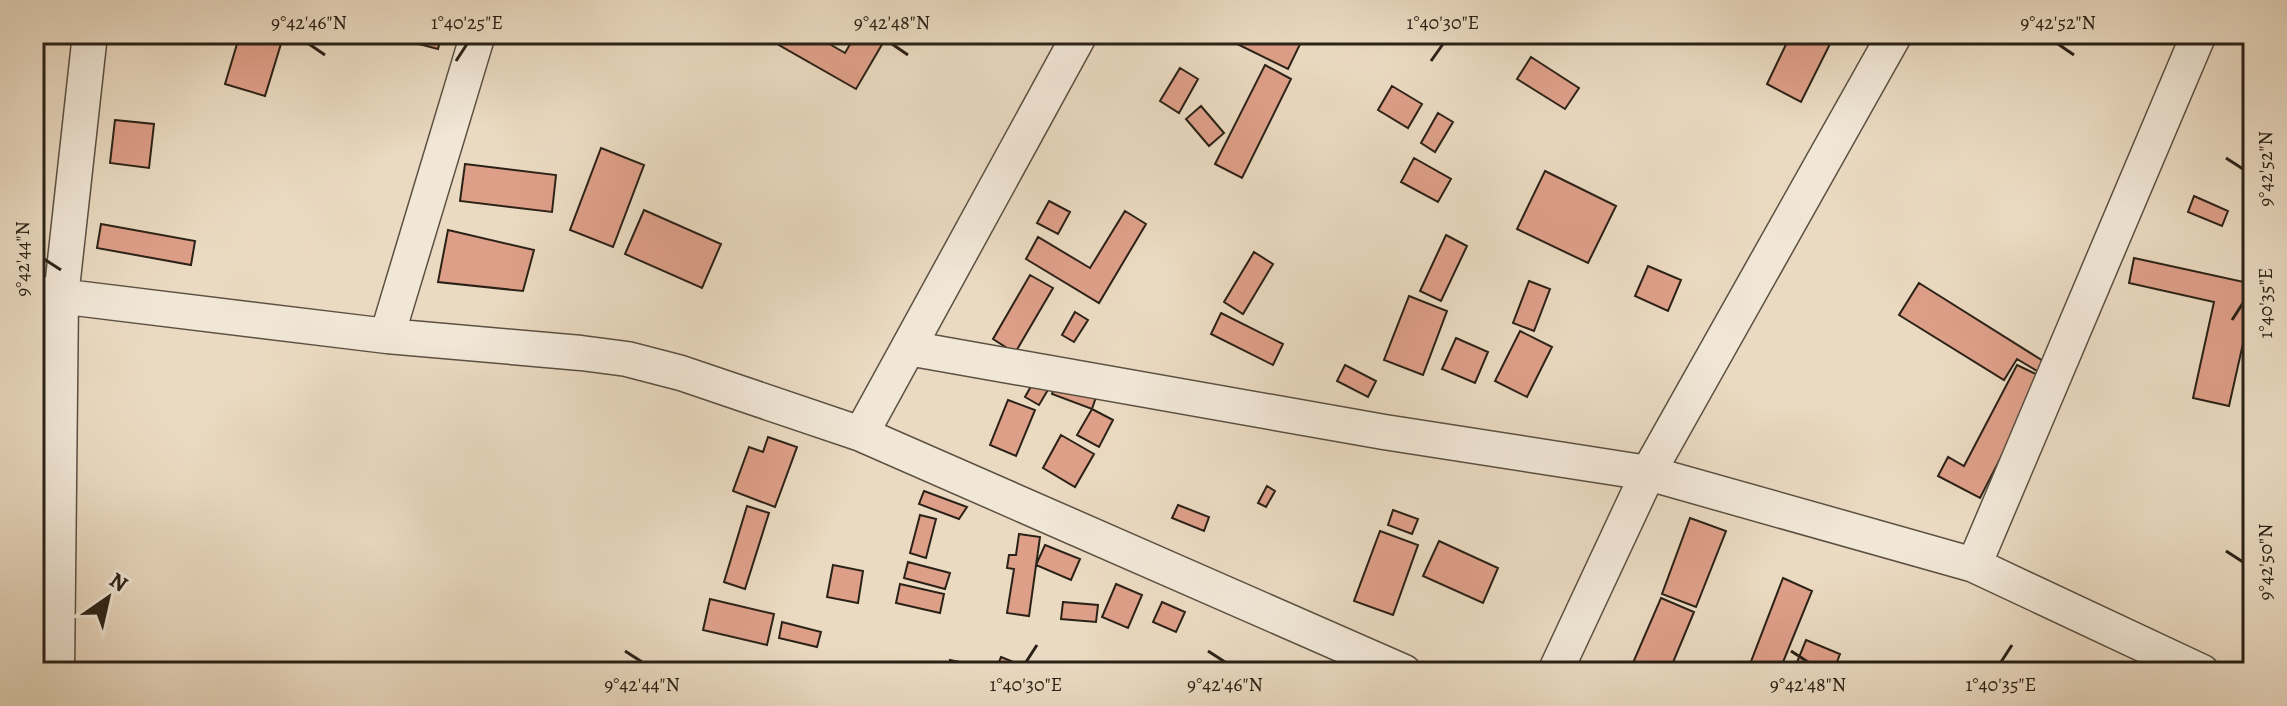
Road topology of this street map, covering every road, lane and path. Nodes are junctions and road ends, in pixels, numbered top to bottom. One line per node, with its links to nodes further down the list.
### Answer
1 (90, 34): 6 (street)
2 (478, 34): 7 (street)
3 (1080, 34): 8 (street)
4 (1895, 34): 10 (street)
5 (2199, 34): 11 (street)
6 (47, 295): 7 (street); 12 (street)
7 (387, 336): 9 (street)
8 (908, 348): 9 (street); 10 (street)
9 (861, 434): 13 (street)
10 (1648, 473): 11 (street); 14 (street)
11 (1974, 565): 15 (street)
12 (57, 672)
13 (1404, 672)
14 (1555, 672)
15 (2202, 672)

